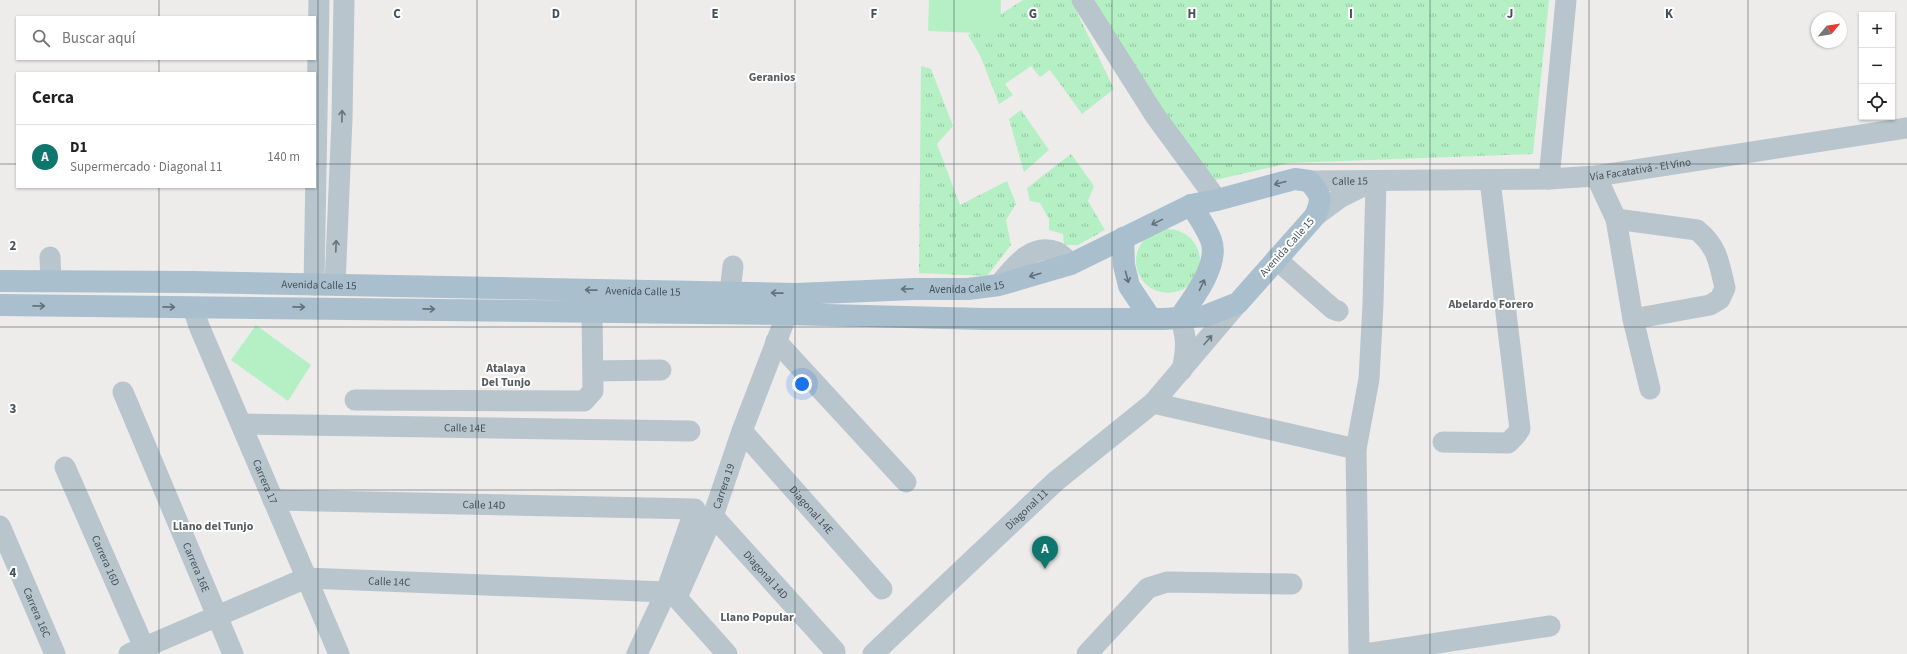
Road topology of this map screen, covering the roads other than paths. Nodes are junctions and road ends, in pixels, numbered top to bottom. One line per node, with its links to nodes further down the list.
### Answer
1 (319, 0): 22 (street)
2 (344, 0): 22 (street, one-way to 2)
3 (1082, 0): 11 (street)
4 (1566, 0): 7 (street)
5 (1907, 128): 6 (street, Vía Facatativá - El Vino)
6 (1596, 176): 7 (street, Vía Facatativá - El Vino); 14 (street)
7 (1549, 179): 8 (street, Vía Facatativá - El Vino)
8 (1490, 180): 10 (street, Vía Facatativá - El Vino); 44 (street)
9 (1308, 181): 10 (street, Calle 15); 11 (main road, Avenida Calle 15, one-way to 11); 13 (main road, Avenida Calle 15)
10 (1374, 181): 13 (street, Calle 15); 45 (street)
11 (1217, 200): 12 (main road, Avenida Calle 15)
12 (1191, 205): 15 (main road, Avenida Calle 15, one-way to 15); 30 (main road, one-way to 12)
13 (1315, 216): 17 (main road, Avenida Calle 15)
14 (1616, 219): 32 (street); 32 (street)
15 (1123, 238): 23 (main road, Avenida Calle 15, one-way to 23); 31 (main road, one-way to 31)
16 (50, 257): 20 (street)
17 (1276, 259): 24 (main road, Avenida Calle 15); 28 (street)
18 (732, 266): 23 (street)
19 (0, 281): 20 (main road, Avenida Calle 15)
20 (51, 281): 21 (main road, Avenida Calle 15)
21 (192, 282): 22 (main road, Avenida Calle 15); 26 (main road)
22 (324, 285): 23 (main road, Avenida Calle 15, one-way to 22)
23 (730, 292)
24 (1238, 303): 30 (main road, Avenida Calle 15); 36 (street, Diagonal 11, one-way to 24)
25 (0, 305): 26 (main road, Avenida Calle 15, one-way to 26)
26 (193, 308): 27 (main road, Avenida Calle 15, one-way to 27); 41 (street, Carrera 17)
27 (592, 311): 29 (main road, Avenida Calle 15); 34 (street)
28 (1338, 311)
29 (787, 314): 31 (main road, Avenida Calle 15); 33 (street, Carrera 19)
30 (1180, 317): 31 (main road, Avenida Calle 15); 36 (street, Diagonal 11)
31 (1151, 319)
32 (1634, 319): 37 (street)
33 (776, 341): 42 (street, Carrera 19); 47 (street)
34 (593, 370): 35 (street); 39 (street)
35 (661, 370)
36 (1182, 370): 40 (street, Diagonal 11)
37 (1650, 389)
38 (123, 392): 55 (street, Carrera 16E)
39 (355, 400)
40 (1153, 403): 45 (street); 65 (street, Diagonal 11)
41 (241, 424): 43 (street, Calle 14E); 48 (street, Carrera 17)
42 (742, 430): 49 (street, Carrera 19); 53 (street, Diagonal 14E)
43 (690, 431)
44 (1443, 442)
45 (1356, 449): 67 (street)
46 (65, 466): 57 (street, Carrera 16D)
47 (906, 482)
48 (273, 500): 49 (street, Calle 14D); 51 (street, Carrera 17)
49 (704, 512): 54 (street, Carrera 19); 58 (street, Diagonal 14D)
50 (0, 526): 59 (street, Carrera 16C)
51 (306, 578): 54 (street, Calle 14C); 55 (street, Calle 14C); 61 (street, Carrera 17)
52 (1292, 584): 66 (street)
53 (882, 589)
54 (672, 595): 62 (street); 63 (street); 64 (street)
55 (217, 616): 57 (street, Calle 14C); 60 (street, Carrera 16E)
56 (1550, 626): 68 (street)
57 (140, 652)
58 (835, 652)
59 (55, 654)
60 (233, 654)
61 (339, 654)
62 (637, 654)
63 (651, 654)
64 (727, 654)
65 (873, 654)
66 (1086, 654)
67 (1359, 654)
68 (1365, 654)

